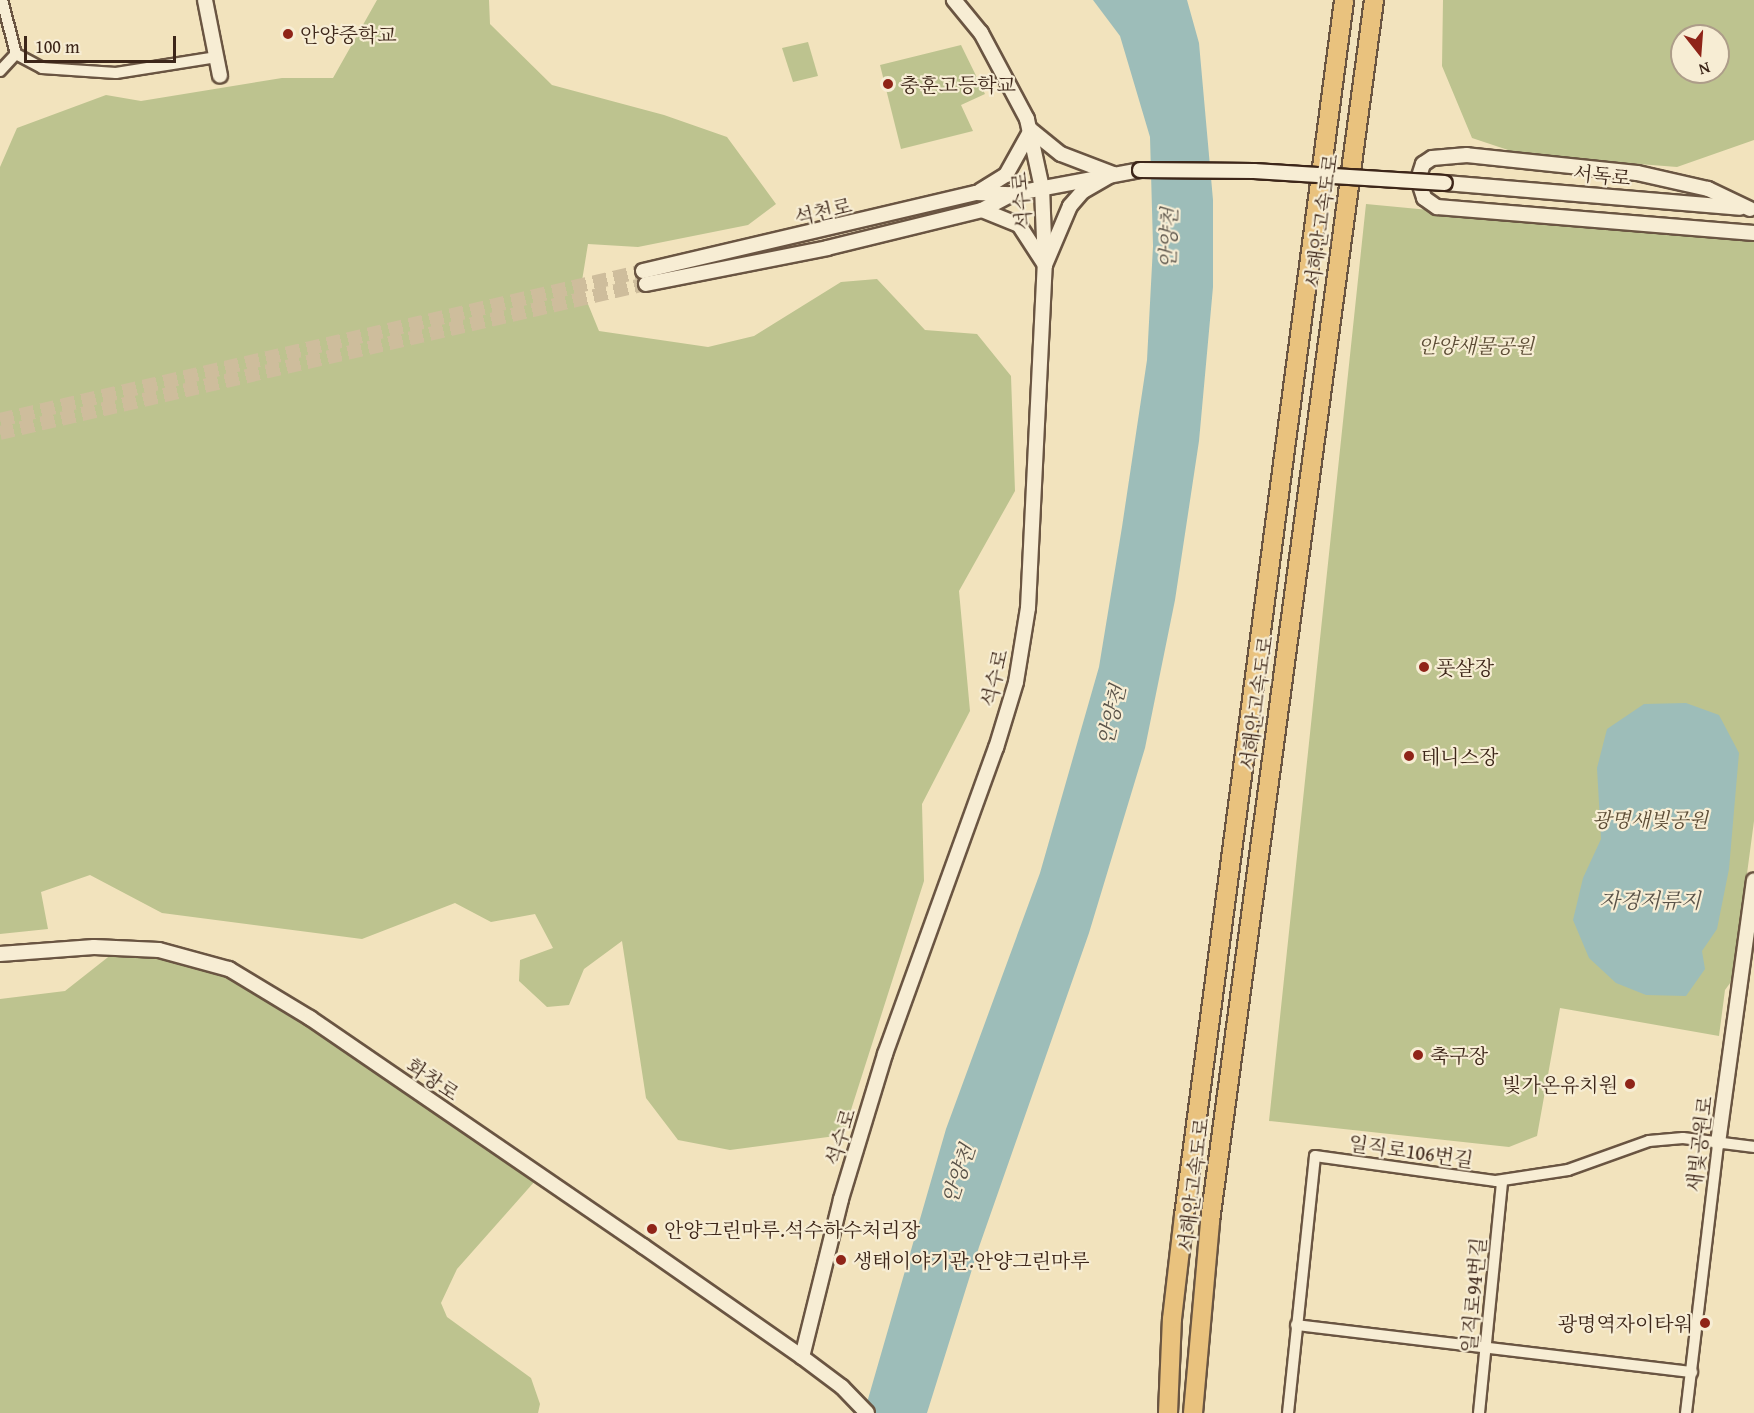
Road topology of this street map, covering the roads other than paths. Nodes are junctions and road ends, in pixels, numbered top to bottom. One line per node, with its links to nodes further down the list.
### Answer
1 (2, 0): 6 (street)
2 (205, 0): 7 (street)
3 (954, 0): 10 (street, 석수로)
4 (1344, 0): 25 (highway, 서해안고속도로)
5 (1374, 0): 26 (highway, 서해안고속도로)
6 (16, 54): 7 (street); 8 (street)
7 (217, 57): 9 (street)
8 (0, 71)
9 (220, 76)
10 (1031, 130): 12 (street); 13 (street, 석수로); 14 (street)
11 (1140, 170): 12 (street, 석천로); 16 (street, 서독로, bridge)
12 (1113, 174): 13 (street, 석천로); 19 (street)
13 (1042, 188): 15 (street, 석천로); 19 (street, 석수로)
14 (976, 194): 15 (street, 석천로); 17 (street, 석천로)
15 (1012, 194): 17 (street, 석천로)
16 (1752, 209): 18 (street)
17 (982, 210): 19 (street)
18 (1754, 233)
19 (1045, 265): 29 (street, 석수로)
20 (1754, 880): 22 (street, 새빛공원로)
21 (0, 954): 29 (street, 화창로)
22 (1718, 1143): 23 (street, 일직로106번길); 24 (street, 일직로106번길); 30 (street, 새빛공원로)
23 (1754, 1146)
24 (1502, 1180): 27 (street, 일직로106번길); 28 (street, 일직로94번길)
25 (1172, 1319): 32 (highway); 33 (highway, 서해안고속도로)
26 (1203, 1319): 34 (highway, 서해안고속도로); 35 (highway)
27 (1296, 1325): 28 (street); 36 (street, 일직로106번길)
28 (1486, 1349): 30 (street); 37 (street, 일직로94번길)
29 (802, 1357): 31 (street, 화창로)
30 (1692, 1372): 38 (street, 새빛공원로)
31 (867, 1413)
32 (1159, 1413)
33 (1168, 1413)
34 (1193, 1413)
35 (1204, 1413)
36 (1288, 1413)
37 (1479, 1413)
38 (1686, 1413)

